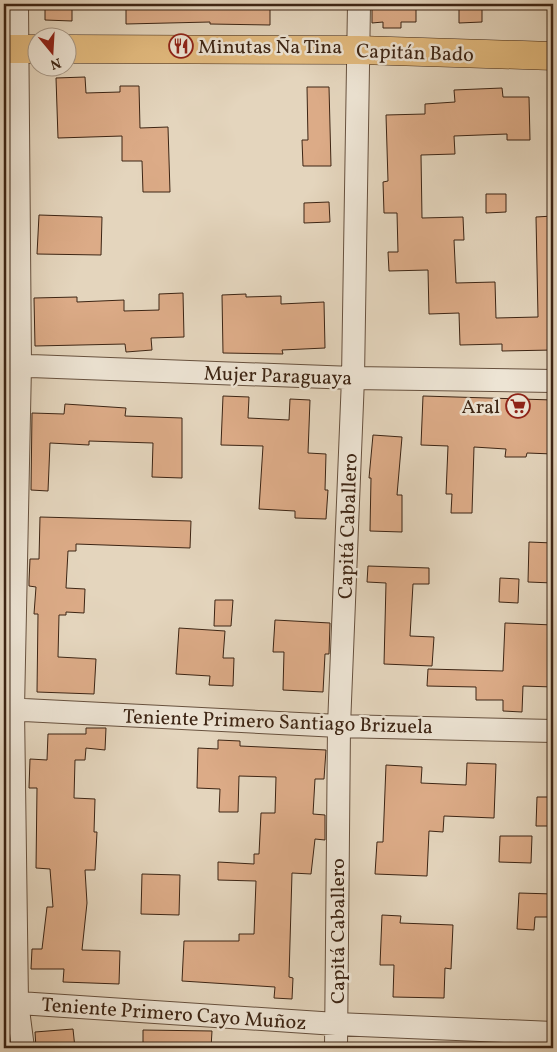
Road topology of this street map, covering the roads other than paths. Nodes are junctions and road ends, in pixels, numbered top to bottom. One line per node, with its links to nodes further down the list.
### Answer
1 (18, 4): 3 (street)
2 (359, 4): 5 (street, Capitá Caballero)
3 (19, 49): 7 (street)
4 (78, 49): 5 (main road, Capitán Bado)
5 (359, 50): 6 (main road, Capitán Bado); 8 (street, Capitá Caballero)
6 (553, 56)
7 (12, 365): 8 (street, Mujer Paraguaya); 10 (street)
8 (353, 378): 9 (street, Mujer Paraguaya); 11 (street, Capitá Caballero)
9 (553, 382)
10 (8, 709): 11 (street, Teniente Primero Santiago Brizuela); 13 (street)
11 (339, 726): 12 (street, Teniente Primero Santiago Brizuela); 14 (street, Capitá Caballero)
12 (553, 731)
13 (11, 1002): 14 (street, Teniente Primero Cayo Muñoz); 16 (street)
14 (336, 1024): 15 (street, Teniente Primero Cayo Muñoz); 17 (street, Capitá Caballero)
15 (553, 1033)
16 (23, 1048)
17 (336, 1048)

